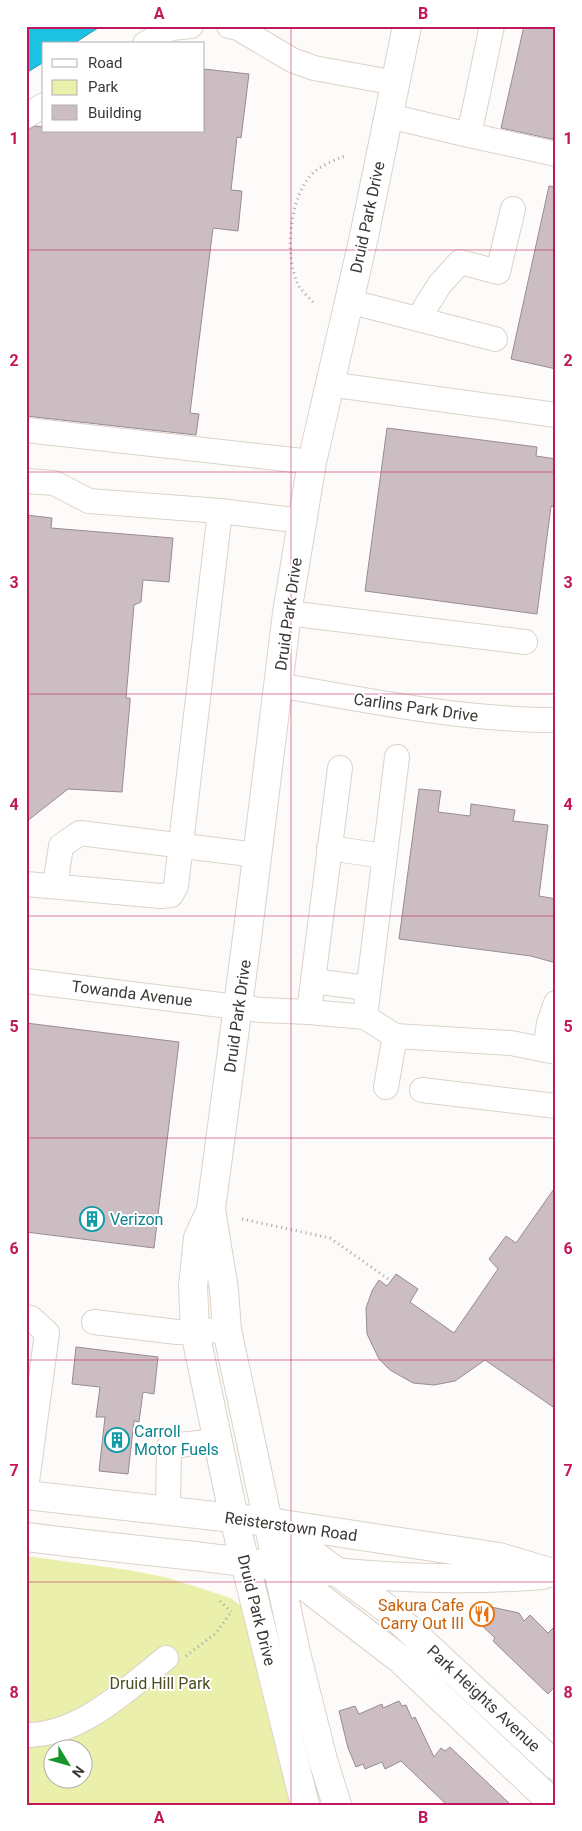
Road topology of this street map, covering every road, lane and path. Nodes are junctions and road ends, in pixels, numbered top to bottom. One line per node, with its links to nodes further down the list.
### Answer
1 (191, 26): 5 (street)
2 (229, 26): 6 (street)
3 (407, 26): 6 (main road, Druid Park Drive)
4 (492, 26): 10 (street)
5 (148, 42)
6 (396, 83): 9 (main road, Druid Park Drive)
7 (42, 107): 8 (street)
8 (26, 116)
9 (389, 116): 10 (street); 14 (main road, Druid Park Drive)
10 (469, 134): 11 (street)
11 (556, 154)
12 (345, 156): 15 (path)
13 (513, 209): 16 (street)
14 (348, 301): 16 (street); 18 (main road, Druid Park Drive)
15 (313, 302)
16 (418, 319): 17 (street)
17 (495, 339)
18 (328, 384): 19 (street); 21 (main road, Druid Park Drive)
19 (556, 415)
20 (26, 430): 21 (street)
21 (312, 462): 24 (main road, Druid Park Drive)
22 (26, 481): 23 (street)
23 (220, 511): 24 (street); 31 (street)
24 (302, 521): 25 (main road, Druid Park Drive)
25 (287, 613): 26 (street); 27 (main road, Druid Park Drive)
26 (525, 642)
27 (278, 685): 28 (street, Carlins Park Drive); 33 (main road, Druid Park Drive)
28 (556, 720)
29 (397, 757): 34 (street)
30 (340, 768): 32 (street)
31 (181, 846): 33 (street); 36 (street); 36 (street)
32 (329, 848): 34 (street); 38 (street)
33 (257, 855): 41 (main road, Druid Park Drive)
34 (384, 856): 39 (street)
35 (26, 884): 36 (street)
36 (55, 886)
37 (26, 981): 41 (street, Towanda Avenue)
38 (313, 981): 39 (street); 42 (street)
39 (367, 988): 43 (street)
40 (556, 1003): 45 (street)
41 (238, 1006): 42 (street, Towanda Avenue); 49 (main road, Druid Park Drive)
42 (309, 1012): 43 (street, Towanda Avenue)
43 (365, 1017): 44 (street)
44 (395, 1036): 45 (street); 46 (street)
45 (550, 1051)
46 (386, 1088)
47 (422, 1090): 48 (street)
48 (556, 1106)
49 (211, 1209): 54 (main road, Druid Park Drive); 55 (main road, Druid Park Drive)
50 (242, 1220): 51 (path)
51 (391, 1281)
52 (26, 1317): 56 (street)
53 (94, 1322): 55 (street)
54 (227, 1330): 55 (street); 63 (main road, Druid Park Drive)
55 (195, 1332): 57 (main road, Druid Park Drive)
56 (35, 1352): 58 (street)
57 (218, 1441): 61 (street); 62 (main road, Druid Park Drive)
58 (29, 1452): 59 (street)
59 (26, 1489)
60 (26, 1494): 61 (main road, Reisterstown Road)
61 (168, 1510): 62 (main road, Reisterstown Road)
62 (234, 1518): 63 (main road, Reisterstown Road); 65 (main road, Druid Park Drive)
63 (269, 1522): 66 (main road, Druid Park Drive); 67 (main road, Park Heights Avenue); 68 (main road, Reisterstown Road)
64 (26, 1537): 65 (main road, Reisterstown Road)
65 (245, 1563): 66 (main road, Reisterstown Road); 73 (main road, Druid Park Drive)
66 (279, 1566): 67 (main road, Reisterstown Road); 74 (main road, Druid Park Drive); 75 (main road, Park Heights Avenue)
67 (341, 1574): 68 (main road, Reisterstown Road); 72 (main road, Park Heights Avenue)
68 (554, 1574)
69 (220, 1601): 70 (path)
70 (166, 1658): 71 (street)
71 (26, 1736)
72 (556, 1766)
73 (306, 1805)
74 (337, 1805)
75 (555, 1805)

